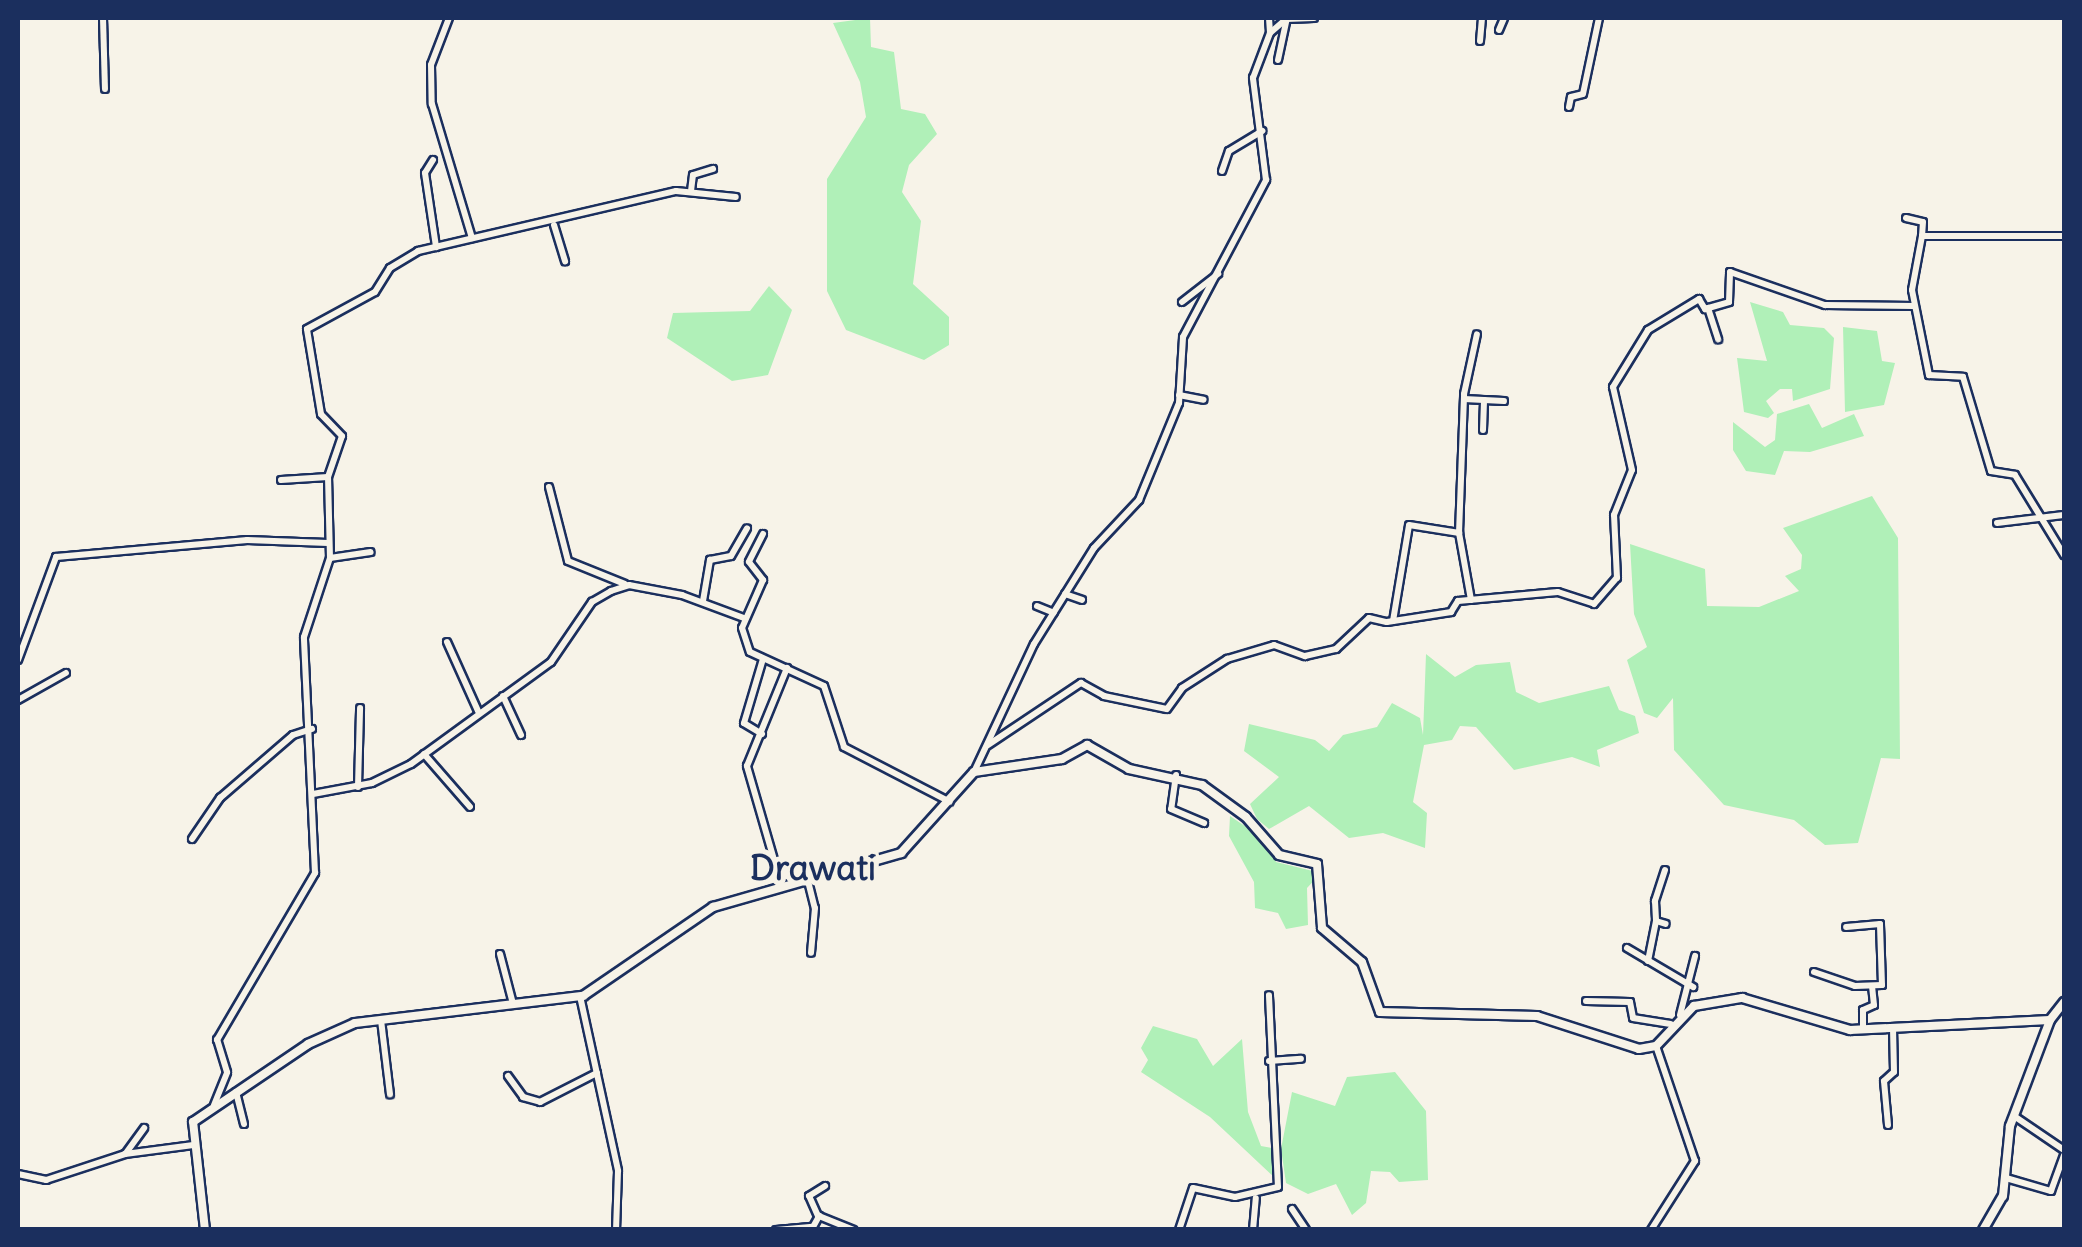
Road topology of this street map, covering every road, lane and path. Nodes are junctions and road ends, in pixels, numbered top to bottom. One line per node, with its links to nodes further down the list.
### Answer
1 (103, 18): 13 (street)
2 (449, 18): 25 (street)
3 (1269, 18): 10 (street)
4 (1314, 18): 8 (street)
5 (1482, 18): 11 (street)
6 (1504, 18): 9 (street)
7 (1599, 18): 14 (street)
8 (1286, 20): 10 (street); 12 (street)
9 (1499, 30)
10 (1270, 34): 15 (street)
11 (1480, 41)
12 (1278, 60)
13 (105, 89)
14 (1568, 108)
15 (1262, 131): 18 (street); 28 (street)
16 (434, 160): 26 (street)
17 (712, 169): 19 (street)
18 (1222, 171)
19 (691, 190): 20 (street); 22 (street)
20 (736, 197)
21 (1906, 218): 23 (street)
22 (554, 225): 25 (street); 27 (street)
23 (1922, 236): 24 (street); 30 (street)
24 (2064, 236)
25 (472, 238): 26 (street)
26 (436, 247): 40 (street)
27 (565, 261)
28 (1219, 274): 29 (street); 34 (street)
29 (1182, 302)
30 (1914, 306): 31 (street); 44 (street)
31 (1708, 308): 33 (street); 57 (street)
32 (1477, 334): 35 (street)
33 (1718, 339)
34 (1179, 395): 36 (street); 54 (street)
35 (1464, 398): 37 (street); 47 (street)
36 (1204, 400)
37 (1484, 400): 38 (street); 39 (street)
38 (1504, 401)
39 (1484, 430)
40 (328, 477): 41 (street); 49 (street)
41 (281, 480)
42 (549, 487): 53 (street)
43 (2064, 515): 44 (street)
44 (2034, 516): 45 (street); 51 (street)
45 (1997, 523)
46 (747, 528): 55 (street)
47 (1459, 533): 57 (street); 61 (street)
48 (763, 534): 60 (street)
49 (328, 543): 52 (street); 64 (street)
50 (371, 552): 52 (street)
51 (2064, 555)
52 (330, 558): 71 (street)
53 (630, 585): 55 (street); 67 (street)
54 (1065, 594): 56 (street); 59 (street)
55 (703, 600): 60 (street)
56 (1082, 600)
57 (1471, 600): 61 (street)
58 (1037, 606): 59 (street)
59 (1054, 613): 74 (street)
60 (744, 618): 63 (street)
61 (1393, 621): 74 (street)
62 (446, 642): 70 (street)
63 (762, 659): 65 (street); 72 (street)
64 (18, 660)
65 (787, 668): 72 (street); 80 (street)
66 (66, 673): 68 (street)
67 (503, 696): 70 (street); 73 (street)
68 (18, 700)
69 (360, 708): 78 (street)
70 (478, 711): 75 (street)
71 (312, 729): 79 (street); 83 (street)
72 (762, 734): 86 (street)
73 (521, 735)
74 (988, 745): 76 (street)
75 (424, 754): 78 (street); 81 (street)
76 (974, 772): 77 (street); 80 (street)
77 (1176, 775): 82 (street); 109 (street)
78 (358, 787): 79 (street)
79 (312, 794): 116 (street)
80 (950, 802): 85 (street)
81 (470, 807)
82 (1204, 822)
83 (192, 839)
84 (1666, 870): 87 (street)
85 (807, 876): 86 (street); 91 (street)
86 (782, 884): 99 (street)
87 (1656, 921): 88 (street); 94 (street)
88 (1666, 924)
89 (1846, 928): 97 (street)
90 (1628, 948): 94 (street)
91 (811, 953)
92 (500, 954): 102 (street)
93 (1696, 956): 96 (street)
94 (1648, 961): 96 (street)
95 (1814, 972): 97 (street)
96 (1693, 987): 103 (street)
97 (1872, 987): 108 (street)
98 (1268, 995): 110 (street)
99 (580, 996): 102 (street); 112 (street)
100 (1586, 1001): 106 (street)
101 (2064, 1002): 105 (street)
102 (513, 1004): 104 (street)
103 (1680, 1015): 106 (street); 108 (street)
104 (381, 1020): 114 (street); 115 (street)
105 (2050, 1020): 107 (street); 117 (street)
106 (1671, 1024): 109 (street)
107 (1894, 1028): 108 (street); 119 (street)
108 (1863, 1030)
109 (1656, 1046): 137 (street)
110 (1270, 1060): 111 (street); 127 (street)
111 (1300, 1060)
112 (597, 1073): 113 (street); 131 (street)
113 (508, 1076)
114 (236, 1091): 116 (street); 118 (street)
115 (390, 1094)
116 (214, 1105): 121 (street)
117 (2014, 1116): 122 (street); 125 (street)
118 (244, 1124)
119 (1888, 1125)
120 (144, 1128): 123 (street)
121 (193, 1145): 123 (street); 130 (street)
122 (2064, 1152): 125 (street)
123 (125, 1154): 124 (street)
124 (18, 1174)
125 (2006, 1178): 138 (street)
126 (826, 1186): 129 (street)
127 (1256, 1197): 134 (street); 135 (street)
128 (1292, 1209): 136 (street)
129 (818, 1216): 132 (street); 133 (street)
130 (205, 1230)
131 (616, 1230)
132 (776, 1230)
133 (853, 1230)
134 (1179, 1230)
135 (1253, 1230)
136 (1306, 1230)
137 (1651, 1230)
138 (1983, 1230)

